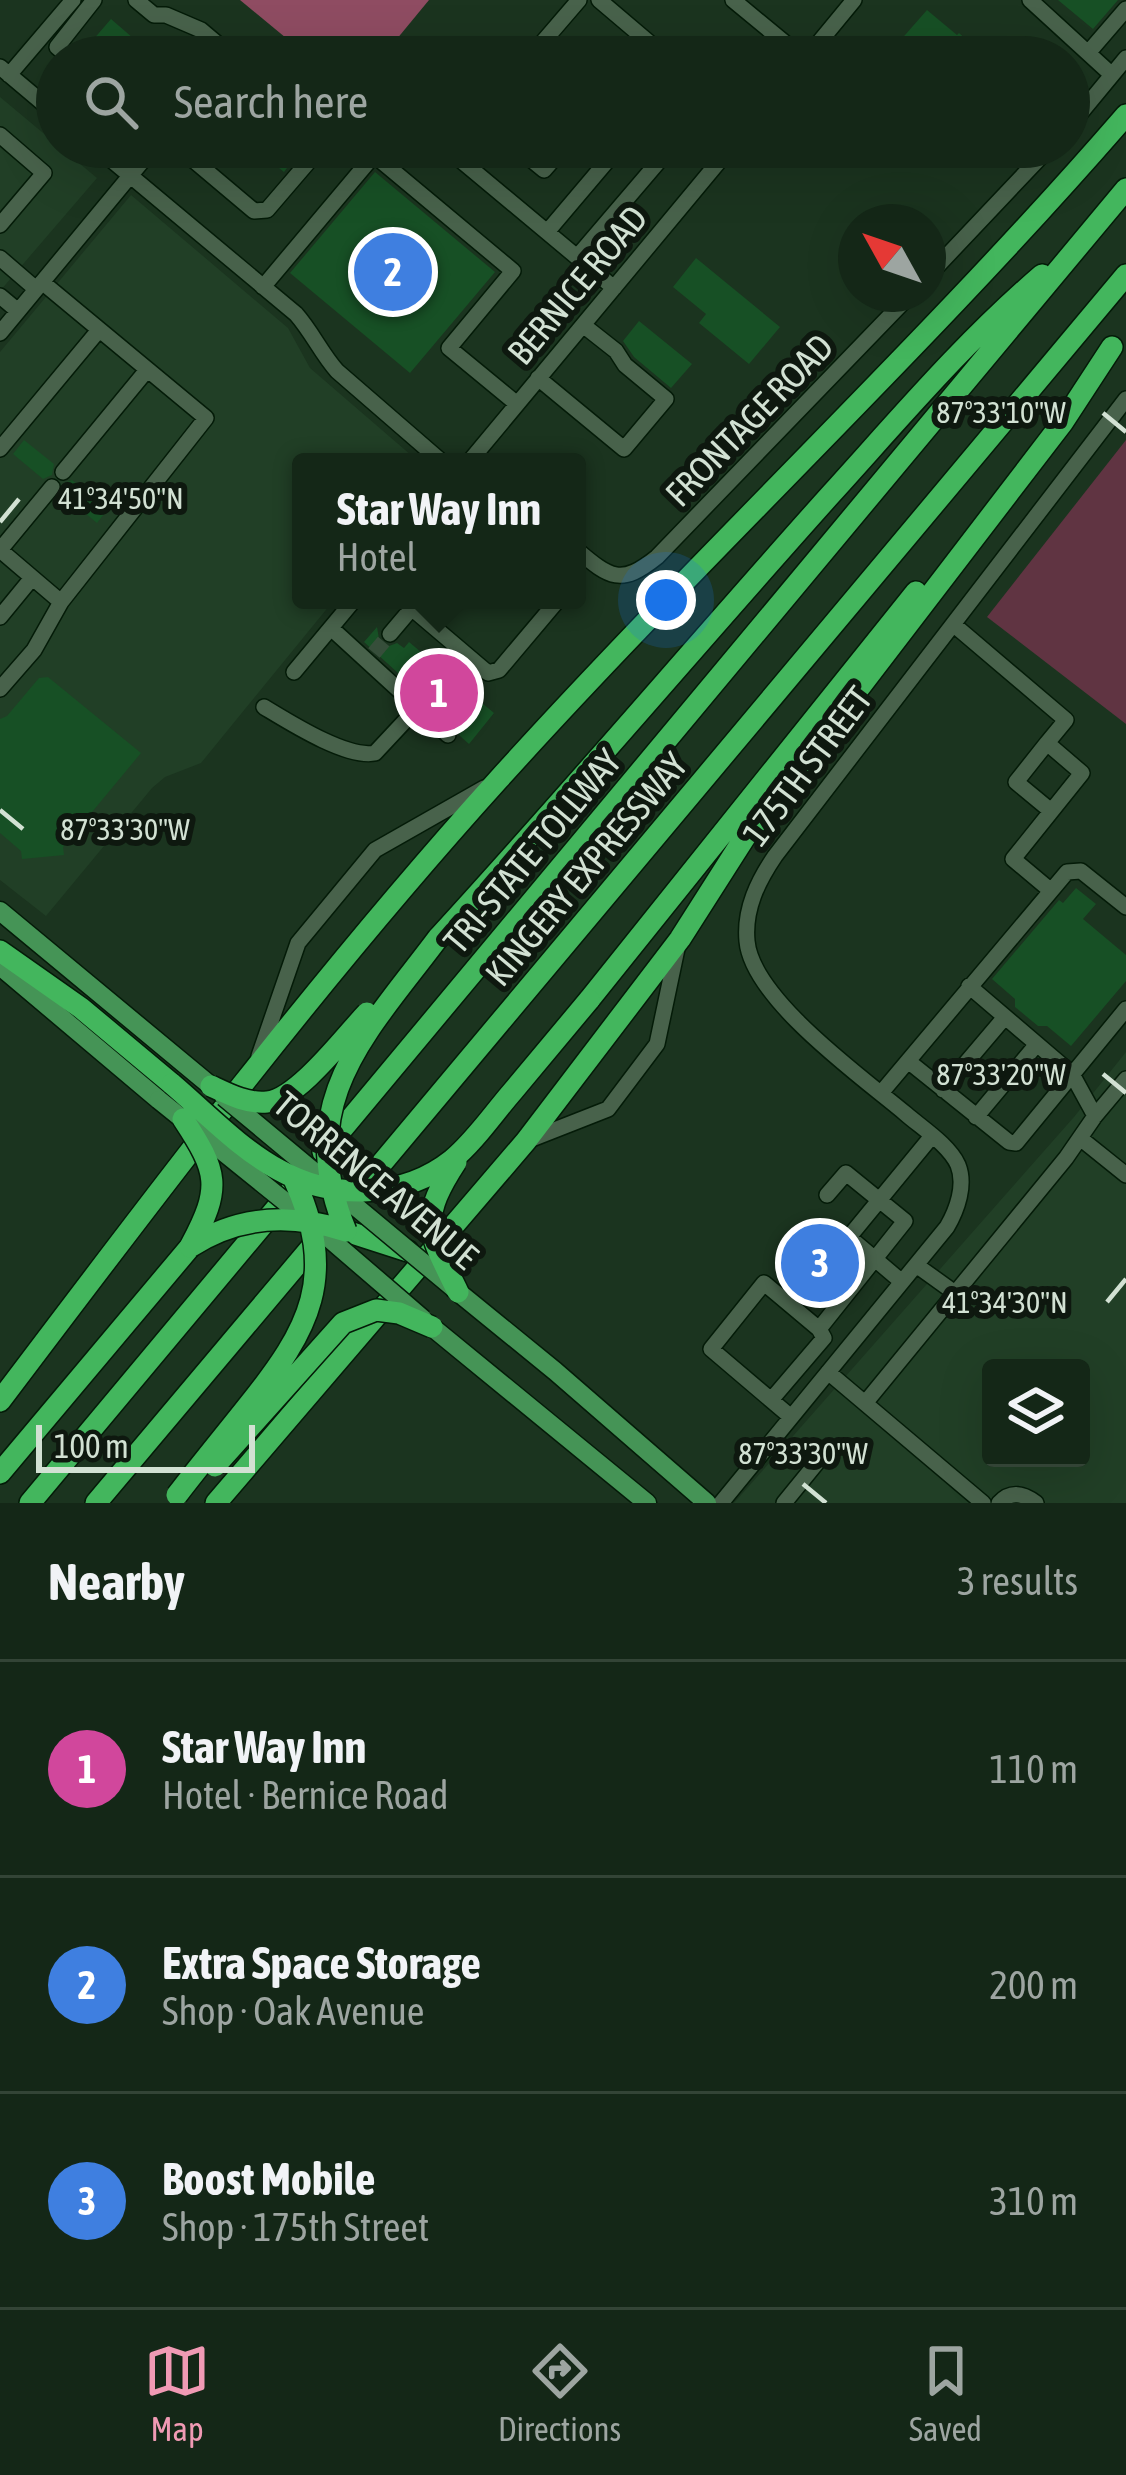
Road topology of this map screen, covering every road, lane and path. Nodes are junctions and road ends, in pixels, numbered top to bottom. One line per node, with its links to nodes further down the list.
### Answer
1 (73, 0): 10 (street)
2 (94, 0): 11 (street)
3 (136, 0): 12 (street)
4 (579, 0): 13 (street)
5 (599, 0): 14 (street)
6 (733, 0): 15 (street)
7 (854, 0): 16 (street)
8 (1030, 0): 17 (street)
9 (1126, 9): 19 (street)
10 (39, 36)
11 (66, 36)
12 (208, 36)
13 (548, 36)
14 (641, 36)
15 (778, 36)
16 (822, 36)
17 (1069, 36)
18 (36, 39): 22 (street)
19 (1090, 51)
20 (1090, 55): 23 (street)
21 (1126, 58): 23 (street)
22 (5, 71): 24 (street)
23 (1112, 75): 25 (street)
24 (36, 97)
25 (1090, 102)
26 (1126, 115): 28 (highway)
27 (0, 136): 29 (street)
28 (1090, 155)
29 (36, 166)
30 (38, 168): 45 (street)
31 (121, 168): 43 (street)
32 (135, 168): 43 (street)
33 (203, 168): 34 (street)
34 (303, 168)
35 (363, 168): 53 (street)
36 (390, 168): 65 (street)
37 (473, 168): 46 (street)
38 (601, 168): 46 (street)
39 (653, 168): 48 (street)
40 (714, 168): 54 (street, BERNICE ROAD)
41 (1030, 168): 49 (street)
42 (1078, 168): 89 (highway)
43 (129, 175): 52 (street); 53 (street)
44 (1126, 189): 47 (highway)
45 (0, 225)
46 (547, 232): 48 (street)
47 (1083, 240): 94 (highway); 143 (highway, TRI-STATE TOLLWAY)
48 (577, 257): 54 (street)
49 (946, 257)
50 (0, 258): 52 (street)
51 (1126, 275): 144 (highway, KINGERY EXPRESSWAY)
52 (39, 285): 56 (street); 59 (street)
53 (263, 287): 67 (street)
54 (614, 288): 58 (street, BERNICE ROAD)
55 (0, 296): 56 (street)
56 (18, 311): 60 (street)
57 (894, 312): 72 (street, FRONTAGE ROAD)
58 (583, 325): 63 (street, BERNICE ROAD); 63 (street)
59 (99, 330): 62 (street); 66 (street)
60 (0, 333)
61 (1119, 338): 95 (highway); 117 (highway, bridge)
62 (147, 370): 69 (street); 74 (street)
63 (538, 379): 65 (street, BERNICE ROAD)
64 (1126, 399): 80 (street, 175TH STREET)
65 (517, 404): 68 (street, BERNICE ROAD)
66 (0, 449)
67 (432, 453)
68 (476, 453)
69 (64, 472)
70 (52, 487): 71 (street)
71 (0, 550): 73 (street)
72 (586, 556)
73 (32, 578): 74 (street); 79 (street)
74 (61, 602): 84 (street)
75 (347, 609): 81 (street)
76 (404, 609): 82 (street)
77 (413, 609): 78 (street)
78 (550, 609)
79 (0, 617)
80 (953, 624): 88 (street); 109 (street, 175TH STREET)
81 (331, 628): 83 (street); 86 (street)
82 (390, 634)
83 (294, 672)
84 (0, 689)
85 (264, 706): 86 (street)
86 (418, 707): 87 (street)
87 (448, 735)
88 (1047, 743): 90 (street); 90 (street)
89 (497, 781): 103 (highway); 103 (street)
90 (1051, 811): 91 (street)
91 (1050, 890): 92 (street); 98 (street)
92 (1126, 907)
93 (0, 911): 106 (main road, TORRENCE AVENUE)
94 (438, 938): 107 (highway, bridge); 120 (highway, bridge)
95 (680, 939): 116 (highway); 116 (street)
96 (0, 951): 106 (highway)
97 (0, 965): 106 (main road, TORRENCE AVENUE)
98 (969, 986): 100 (street); 102 (street)
99 (1126, 1009): 104 (street)
100 (1005, 1017): 101 (street); 108 (street)
101 (1037, 1044): 104 (street); 112 (street)
102 (908, 1061): 108 (street); 109 (street)
103 (256, 1065): 137 (highway)
104 (1072, 1074): 111 (street); 112 (street)
105 (1126, 1079): 111 (street)
106 (173, 1084): 107 (main road, TORRENCE AVENUE); 113 (main road, TORRENCE AVENUE, bridge); 119 (highway, bridge)
107 (211, 1086): 110 (main road, TORRENCE AVENUE, bridge)
108 (943, 1090): 112 (street)
109 (880, 1093): 114 (street, 175TH STREET)
110 (249, 1116): 119 (highway, bridge); 120 (main road, TORRENCE AVENUE, bridge)
111 (1095, 1116): 115 (street)
112 (976, 1117)
113 (183, 1119): 123 (main road, TORRENCE AVENUE, bridge); 125 (highway, bridge)
114 (932, 1136): 122 (street); 128 (street, 175TH STREET)
115 (1080, 1138): 118 (street); 132 (street)
116 (526, 1142): 145 (highway)
117 (463, 1150): 120 (highway, bridge); 131 (highway, bridge)
118 (1126, 1175)
119 (293, 1177): 120 (highway, bridge); 123 (highway, bridge)
120 (332, 1190): 124 (highway, bridge); 126 (main road, TORRENCE AVENUE, bridge)
121 (827, 1195): 122 (street)
122 (880, 1201): 127 (street); 127 (street)
123 (309, 1221): 124 (highway, bridge); 125 (highway, bridge); 130 (main road, TORRENCE AVENUE, bridge); 142 (highway, bridge)
124 (346, 1231): 126 (highway, bridge); 130 (highway, bridge)
125 (190, 1247): 141 (highway)
126 (408, 1251): 131 (main road, TORRENCE AVENUE, bridge)
127 (876, 1258): 129 (street); 134 (street)
128 (916, 1265): 129 (street, 175TH STREET); 132 (street)
129 (902, 1282): 135 (street, 175TH STREET)
130 (380, 1283): 133 (main road, TORRENCE AVENUE, bridge)
131 (458, 1292): 147 (main road, TORRENCE AVENUE)
132 (955, 1293): 138 (street)
133 (432, 1327): 142 (highway, bridge); 146 (main road, TORRENCE AVENUE)
134 (819, 1329): 136 (street); 136 (street)
135 (828, 1372): 138 (street); 139 (street, 175TH STREET)
136 (771, 1400): 139 (street)
137 (0, 1401)
138 (866, 1402): 150 (street)
139 (791, 1417): 148 (street, 175TH STREET)
140 (819, 1460): 149 (street)
141 (0, 1473)
142 (173, 1499)
143 (30, 1503)
144 (96, 1503)
145 (216, 1503)
146 (647, 1503)
147 (707, 1503)
148 (721, 1503)
149 (784, 1503)
150 (983, 1503)
151 (999, 1503): 152 (street)
152 (1036, 1503)

